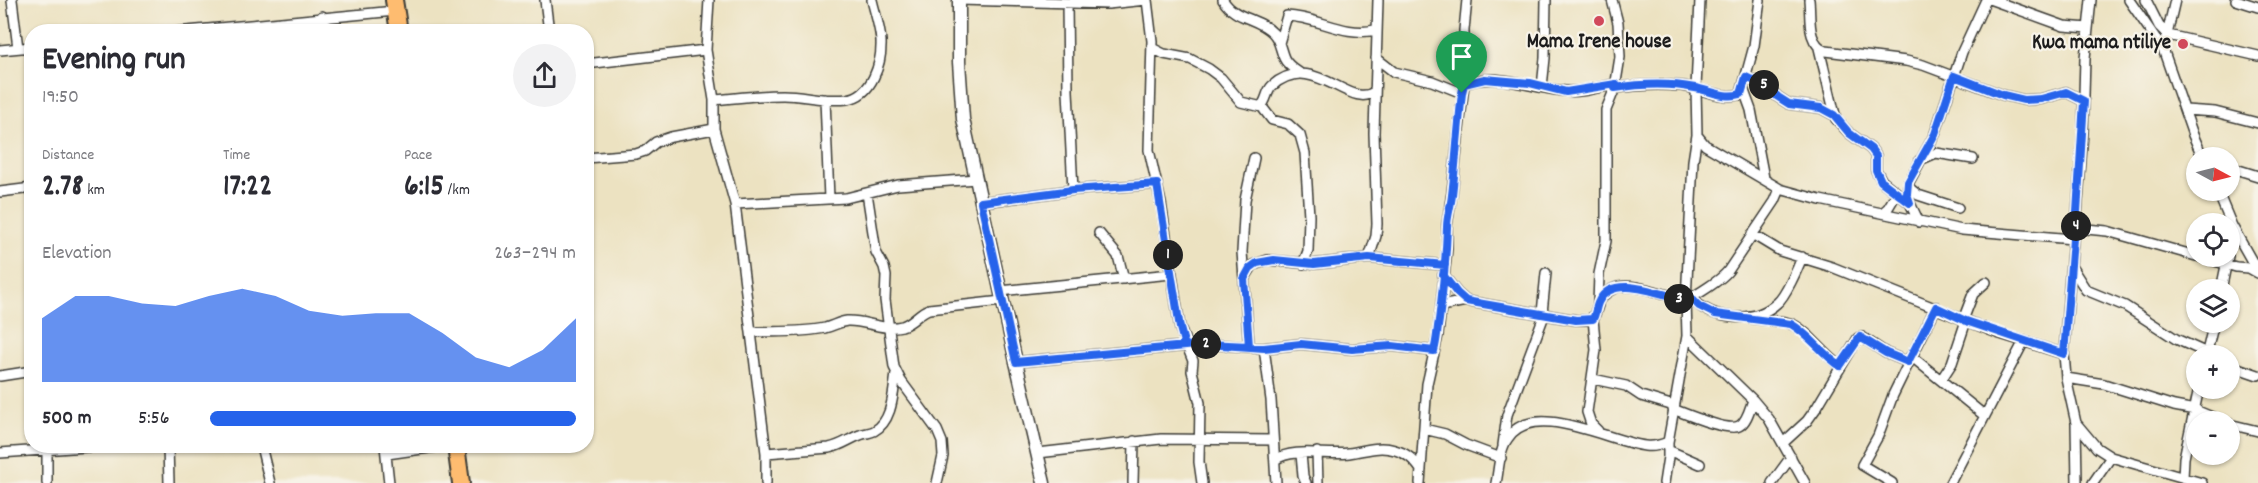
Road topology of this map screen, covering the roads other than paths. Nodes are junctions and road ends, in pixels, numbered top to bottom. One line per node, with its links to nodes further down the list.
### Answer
1 (12, 0): 34 (street)
2 (545, 0): 29 (street)
3 (709, 0): 40 (street)
4 (872, 0): 53 (street)
5 (959, 0): 22 (street); 69 (street)
6 (1146, 0): 22 (street); 36 (street)
7 (1223, 0): 33 (street)
8 (1378, 0): 31 (street)
9 (1467, 0): 49 (street)
10 (1546, 0): 48 (street)
11 (1612, 0): 47 (street)
12 (1700, 0): 50 (street)
13 (1760, 0): 46 (street)
14 (1809, 0): 37 (street)
15 (1986, 0): 45 (street)
16 (1992, 0): 30 (street)
17 (2091, 0): 30 (street)
18 (2129, 0): 38 (street)
19 (2146, 0): 32 (street)
20 (2175, 0): 32 (street)
21 (2236, 0): 24 (street)
22 (1067, 3): 75 (street)
23 (395, 5): 25 (street); 28 (highway)
24 (2258, 7)
25 (322, 16): 26 (street); 27 (street)
26 (267, 24)
27 (326, 24)
28 (398, 24)
29 (548, 24)
30 (2088, 28): 55 (street)
31 (1375, 30): 33 (street); 42 (street)
32 (2168, 35): 38 (street); 41 (street)
33 (1279, 43): 44 (street)
34 (18, 48): 35 (street); 39 (street)
35 (24, 48)
36 (1152, 48): 56 (street); 71 (street)
37 (1819, 48): 45 (street); 58 (street)
38 (2163, 49): 57 (street)
39 (0, 50)
40 (706, 50): 43 (street); 54 (street)
41 (2258, 56)
42 (1376, 58): 49 (street); 52 (street)
43 (594, 62)
44 (1301, 74): 52 (street); 56 (street)
45 (1954, 76): 55 (street); 66 (street)
46 (1746, 77): 51 (street); 58 (street)
47 (1616, 86): 48 (street); 50 (street); 108 (street)
48 (1542, 87): 49 (street)
49 (1463, 88): 95 (street)
50 (1696, 88): 51 (street); 61 (street)
51 (1743, 88): 70 (street)
52 (1376, 91): 92 (street)
53 (825, 99): 54 (street); 79 (street)
54 (714, 100): 60 (street)
55 (2084, 101): 86 (street)
56 (1261, 106): 94 (street)
57 (2185, 110): 59 (street); 62 (street)
58 (1834, 115): 78 (street)
59 (2258, 123)
60 (714, 129): 63 (street); 82 (street)
61 (1696, 135): 70 (street); 106 (street)
62 (2199, 147)
63 (594, 158)
64 (1254, 158): 103 (street)
65 (1973, 159): 66 (street)
66 (1919, 160): 72 (street)
67 (2240, 170): 68 (street)
68 (2258, 176)
69 (976, 178): 77 (street); 80 (street)
70 (1764, 178): 74 (street)
71 (1157, 184): 75 (street); 100 (street)
72 (1908, 187): 81 (street); 83 (street)
73 (24, 189): 76 (street)
74 (1780, 189): 84 (street); 88 (street)
75 (1073, 190): 80 (street)
76 (0, 192)
77 (867, 193): 79 (street); 115 (street)
78 (1897, 193): 81 (street); 84 (street)
79 (829, 199): 82 (street)
80 (981, 202): 105 (street)
81 (1910, 203): 85 (street)
82 (735, 204): 116 (street)
83 (1958, 208)
84 (1882, 213): 85 (street)
85 (1919, 222): 89 (street)
86 (2076, 228): 89 (street); 91 (street)
87 (1099, 233): 102 (street)
88 (1752, 234): 93 (street); 106 (street)
89 (2073, 239): 97 (street)
90 (2240, 240): 99 (street)
91 (2186, 253)
92 (1369, 258): 94 (street); 95 (street)
93 (1802, 258): 110 (street); 112 (street)
94 (1303, 264): 103 (street)
95 (1445, 265): 101 (street)
96 (2240, 265): 99 (street)
97 (2072, 268): 119 (street); 124 (street)
98 (1546, 273): 111 (street)
99 (2258, 273)
100 (1171, 274): 102 (street); 120 (street)
101 (1443, 275): 107 (street); 109 (street)
102 (1124, 279): 105 (street)
103 (1244, 279): 121 (street)
104 (1986, 282): 114 (street)
105 (1001, 296): 115 (street); 126 (street)
106 (1688, 299): 108 (street); 112 (street); 117 (street)
107 (1466, 301): 109 (street); 111 (street)
108 (1598, 301): 113 (street)
109 (1441, 306): 123 (street)
110 (1936, 307): 114 (street); 125 (street)
111 (1543, 313): 113 (street); 164 (street)
112 (1750, 318): 127 (street)
113 (1593, 319): 134 (street)
114 (1965, 321): 118 (street); 135 (street)
115 (888, 327): 116 (street); 130 (street)
116 (751, 332): 159 (street)
117 (1687, 336): 137 (street); 138 (street)
118 (2024, 341): 124 (street); 140 (street)
119 (2188, 345)
120 (1185, 346): 121 (street); 126 (street); 146 (street)
121 (1249, 346): 122 (street)
122 (1264, 348): 123 (street); 148 (street)
123 (1434, 351): 143 (street)
124 (2064, 354): 133 (street)
125 (1910, 359): 127 (street); 135 (street); 190 (street)
126 (1016, 362): 160 (street)
127 (1840, 366): 150 (street)
128 (2240, 369): 131 (street)
129 (24, 372): 132 (street)
130 (896, 374): 159 (street); 178 (street)
131 (2258, 375)
132 (0, 376)
133 (2066, 378): 139 (street); 141 (street)
134 (1593, 379): 138 (street); 145 (street)
135 (1941, 380): 140 (street)
136 (2197, 399): 139 (street)
137 (1753, 400): 138 (street); 150 (street)
138 (1673, 407): 151 (street)
139 (2195, 410): 171 (street)
140 (1985, 416): 191 (street)
141 (2076, 423): 167 (street); 192 (street)
142 (2240, 427): 144 (street)
143 (1424, 429): 149 (street); 164 (street)
144 (2258, 431)
145 (1598, 432): 151 (street); 164 (street)
146 (1199, 438): 147 (street); 148 (street); 181 (street)
147 (1134, 441): 160 (street); 180 (street)
148 (1273, 442): 162 (street); 168 (street)
149 (1423, 442): 165 (street); 170 (street)
150 (1784, 443): 166 (street)
151 (1668, 446): 169 (street); 187 (street)
152 (24, 451): 153 (street)
153 (0, 453)
154 (47, 453): 172 (street)
155 (168, 453): 173 (street)
156 (263, 453): 174 (street)
157 (386, 453): 175 (street)
158 (457, 453): 176 (highway)
159 (766, 453): 177 (street)
160 (1038, 453): 179 (street)
161 (1317, 453): 163 (street); 165 (street); 184 (street)
162 (1285, 454): 163 (street); 168 (street)
163 (1301, 454): 183 (street)
164 (1502, 454): 186 (street)
165 (1406, 455): 170 (street)
166 (1791, 456): 188 (street); 189 (street)
167 (2111, 457): 171 (street); 193 (street)
168 (1275, 460): 182 (street)
169 (1700, 464)
170 (1421, 470): 185 (street)
171 (2183, 478): 194 (street)
172 (47, 483)
173 (169, 483)
174 (270, 483)
175 (389, 483)
176 (461, 483)
177 (766, 483)
178 (937, 483)
179 (1044, 483)
180 (1133, 483)
181 (1202, 483)
182 (1276, 483)
183 (1306, 483)
184 (1318, 483)
185 (1420, 483)
186 (1496, 483)
187 (1664, 483)
188 (1772, 483)
189 (1805, 483)
190 (1892, 483)
191 (1950, 483)
192 (2077, 483)
193 (2093, 483)
194 (2202, 483)

